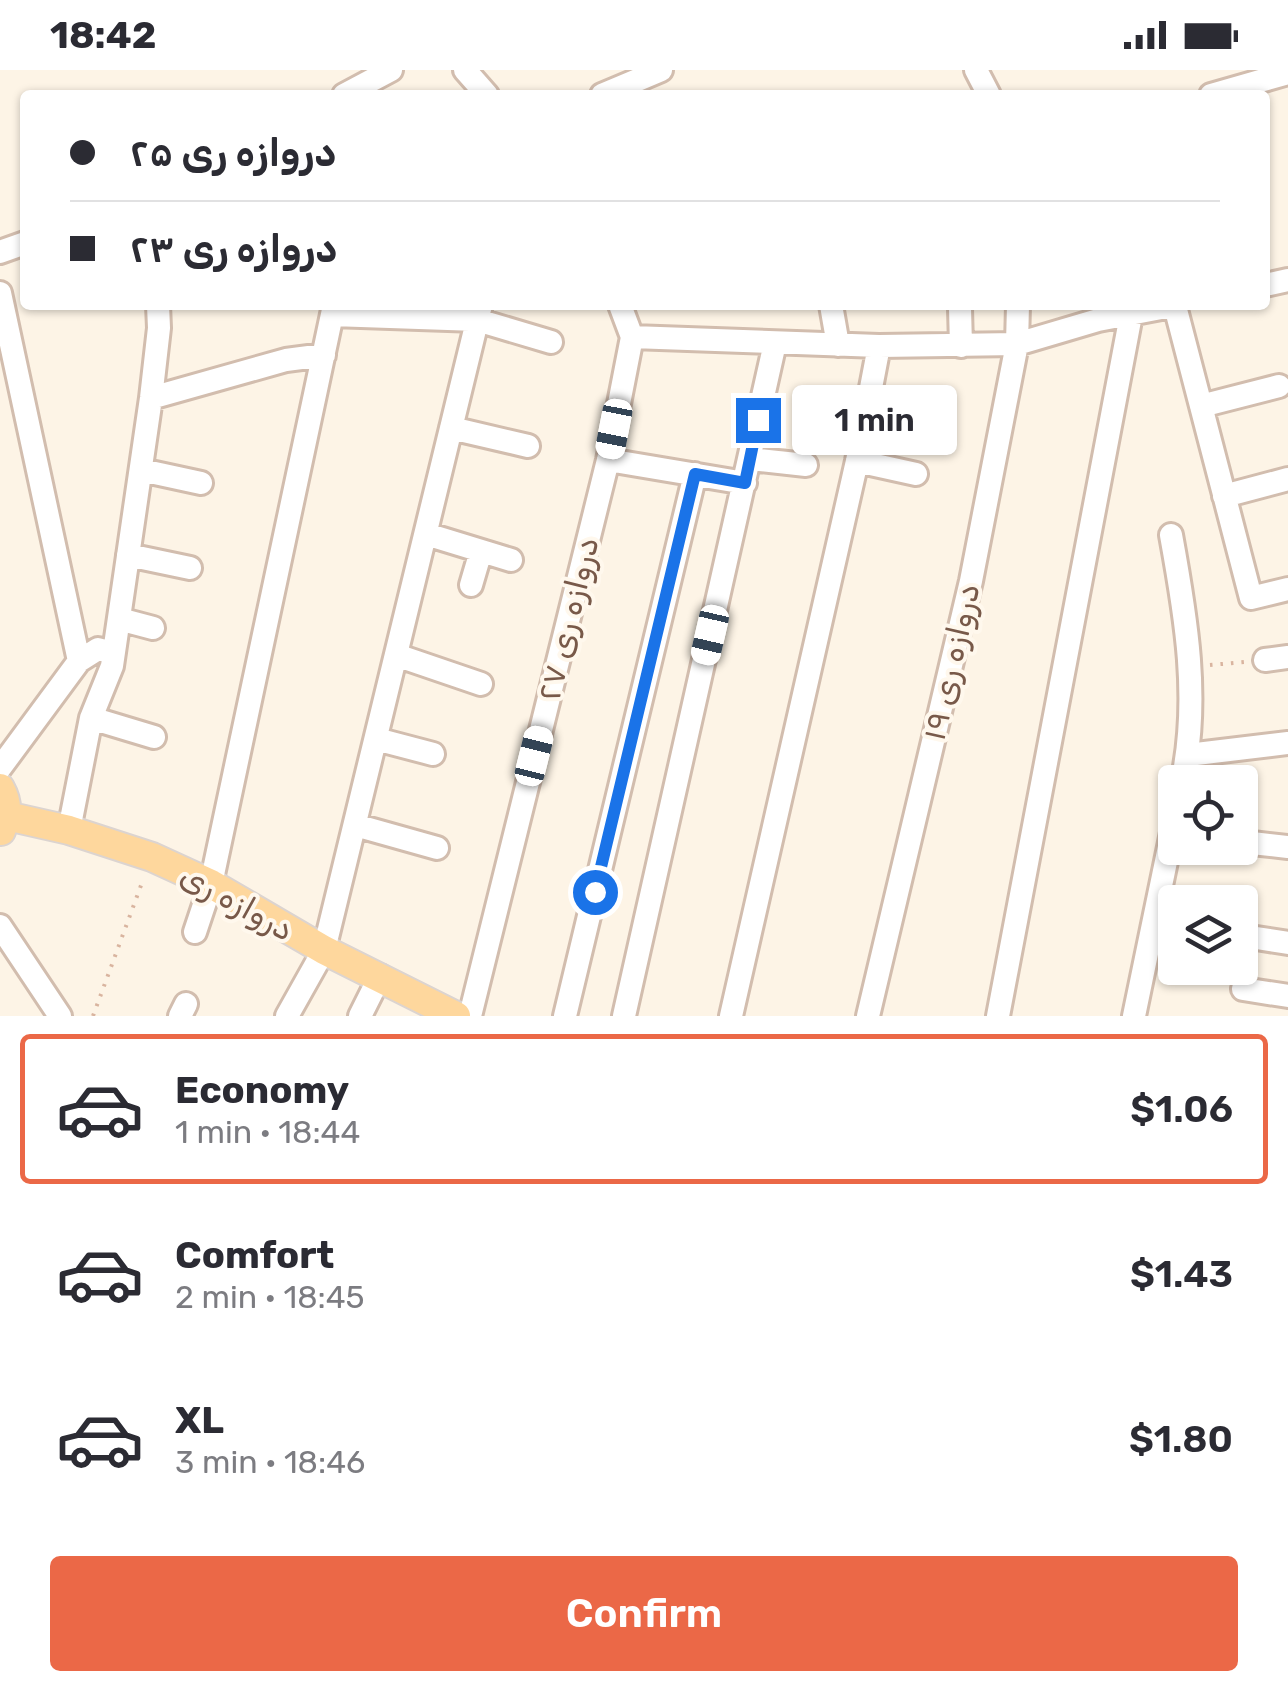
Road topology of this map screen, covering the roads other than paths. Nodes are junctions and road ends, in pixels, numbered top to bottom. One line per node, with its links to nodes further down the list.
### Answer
1 (392, 70): 5 (street)
2 (465, 70): 6 (street)
3 (661, 70): 7 (street)
4 (1288, 73): 8 (street)
5 (354, 90)
6 (483, 90)
7 (614, 90)
8 (1228, 90)
9 (0, 293): 56 (street)
10 (158, 310): 29 (street)
11 (333, 310): 18 (street); 27 (street)
12 (622, 310): 20 (street)
13 (831, 310): 24 (street)
14 (960, 310): 26 (street)
15 (1018, 310): 23 (street, دروازه ری ۱۹)
16 (1155, 310): 19 (street)
17 (1177, 310): 30 (street)
18 (479, 312): 21 (street); 31 (street)
19 (1130, 316): 23 (street); 92 (street)
20 (632, 337): 22 (street); 34 (street, دروازه ری ۲۷)
21 (551, 342)
22 (775, 342): 24 (street); 33 (street)
23 (1018, 344): 26 (street); 91 (street, دروازه ری ۱۹)
24 (838, 345): 25 (street)
25 (879, 346): 26 (street); 35 (street)
26 (961, 346)
27 (324, 355): 29 (street); 74 (street)
28 (1279, 386): 30 (street)
29 (152, 398): 37 (street)
30 (1201, 406): 43 (street)
31 (452, 428): 32 (street); 44 (street)
32 (528, 446)
33 (750, 459): 36 (street); 42 (street)
34 (608, 460): 38 (street); 87 (street, دروازه ری ۲۷)
35 (857, 461): 39 (street); 90 (street)
36 (806, 465)
37 (141, 470): 41 (street); 47 (street)
38 (695, 474): 42 (street); 88 (street)
39 (916, 474)
40 (1288, 479): 43 (street)
41 (201, 482)
42 (745, 483): 89 (street)
43 (1224, 496): 51 (street)
44 (426, 534): 46 (street); 54 (street)
45 (1171, 536): 63 (street)
46 (481, 551): 48 (street); 50 (street)
47 (128, 555): 49 (street); 52 (street)
48 (511, 560)
49 (190, 568)
50 (471, 585)
51 (1288, 589)
52 (119, 619): 53 (street); 55 (street)
53 (153, 628)
54 (396, 655): 57 (street); 60 (street)
55 (113, 658): 56 (street); 58 (street)
56 (79, 661): 65 (street)
57 (482, 684)
58 (90, 718): 59 (street); 69 (street)
59 (154, 737)
60 (376, 739): 62 (street); 68 (street)
61 (1288, 743): 63 (street)
62 (434, 754)
63 (1188, 755): 64 (street)
64 (1186, 765)
65 (0, 768)
66 (0, 788): 67 (main road)
67 (4, 824): 69 (main road, دروازه ری)
68 (355, 825): 72 (street); 79 (street)
69 (70, 830): 74 (main road, دروازه ری)
70 (1258, 844): 71 (street)
71 (1288, 847)
72 (437, 848)
73 (1165, 865): 93 (street)
74 (211, 884): 76 (street); 79 (main road, دروازه ری)
75 (0, 926): 83 (street)
76 (195, 932)
77 (1258, 938): 78 (street)
78 (1288, 943)
79 (324, 950): 80 (main road, دروازه ری); 84 (street)
80 (380, 976): 85 (street); 86 (main road, دروازه ری)
81 (1242, 989): 82 (street)
82 (1288, 996)
83 (62, 1013)
84 (287, 1016)
85 (360, 1016)
86 (456, 1016)
87 (470, 1016)
88 (565, 1016)
89 (624, 1016)
90 (731, 1016)
91 (868, 1016)
92 (998, 1016)
93 (1134, 1016)

